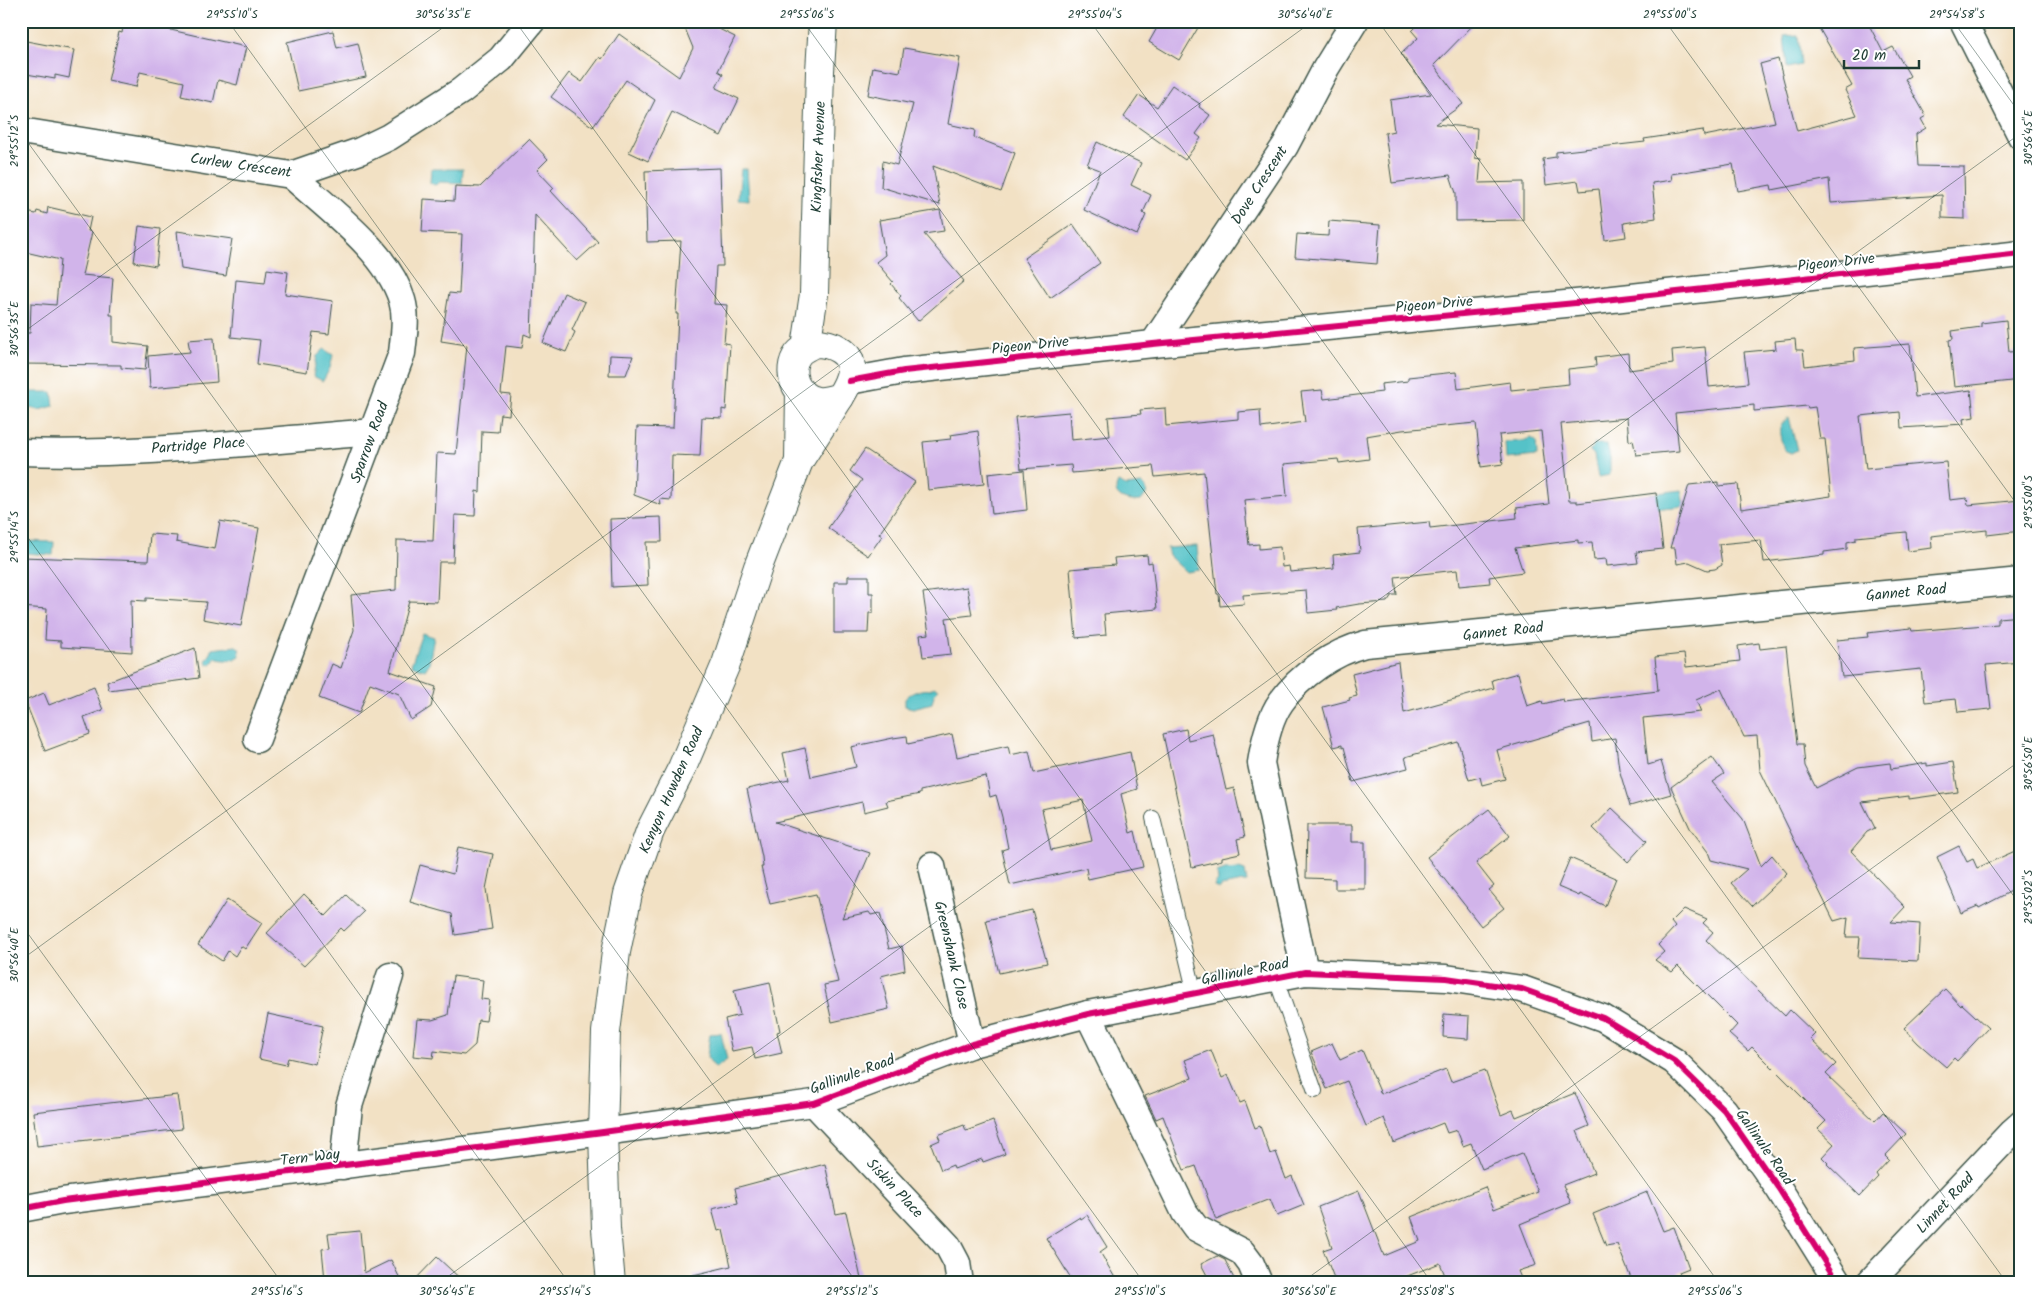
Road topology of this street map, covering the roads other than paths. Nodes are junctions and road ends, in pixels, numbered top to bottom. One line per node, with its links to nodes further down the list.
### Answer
1 (532, 21): 7 (street, Curlew Crescent)
2 (824, 21): 9 (street, Kingfisher Avenue)
3 (1355, 21): 10 (street, Dove Crescent)
4 (1963, 21): 6 (street)
5 (21, 131): 7 (street, Curlew Crescent)
6 (2021, 136)
7 (291, 175): 14 (street, Sparrow Road)
8 (2021, 254): 10 (street, Pigeon Drive)
9 (814, 294): 11 (street, Kingfisher Avenue); 12 (street, Kingfisher Avenue)
10 (1153, 344): 12 (street, Pigeon Drive)
11 (806, 347): 12 (street); 13 (street, Kenyon Howden Road)
12 (845, 372): 13 (street); 16 (street, Kenyon Howden Road)
13 (800, 392): 16 (street, Kenyon Howden Road)
14 (374, 432): 15 (street, Partridge Place); 18 (street, Sparrow Road)
15 (21, 452)
16 (799, 461): 30 (street, Kenyon Howden Road)
17 (2021, 581): 21 (street, Gannet Road)
18 (258, 739)
19 (1153, 818): 24 (lane)
20 (932, 866): 26 (street, Greenshank Close)
21 (1305, 972): 23 (street, Gallinule Road); 36 (street, Gallinule Road)
22 (390, 976): 31 (street)
23 (1276, 979): 24 (street, Gallinule Road); 27 (lane)
24 (1195, 994): 25 (street, Gallinule Road)
25 (1088, 1014): 26 (street, Gallinule Road); 35 (street)
26 (972, 1044): 28 (street, Gallinule Road)
27 (1315, 1091)
28 (814, 1103): 30 (street, Gallinule Road); 34 (street, Siskin Place)
29 (2021, 1124): 37 (street, Linnet Road)
30 (603, 1132): 31 (street, Tern Way); 33 (street, Kenyon Howden Road)
31 (343, 1166): 32 (street, Tern Way)
32 (21, 1209)
33 (611, 1283)
34 (960, 1283)
35 (1259, 1283)
36 (1838, 1283)
37 (1869, 1283)

